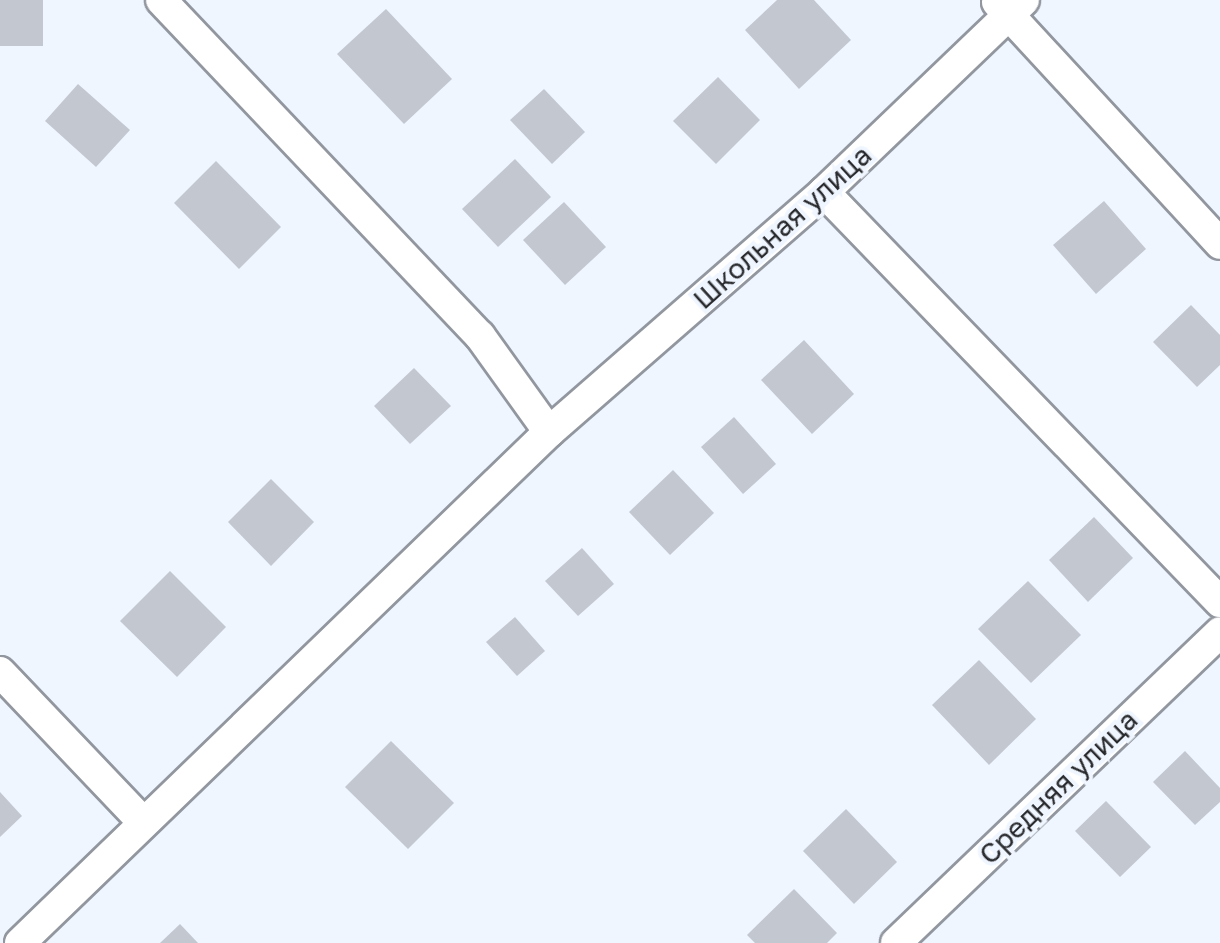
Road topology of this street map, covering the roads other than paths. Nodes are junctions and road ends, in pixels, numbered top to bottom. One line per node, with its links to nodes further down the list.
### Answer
1 (161, 0): 5 (street)
2 (1009, 5): 3 (street, Школьная улица); 4 (street)
3 (824, 192): 5 (street, Школьная улица); 6 (street)
4 (1220, 244)
5 (549, 432): 9 (street, Школьная улица)
6 (1220, 602)
7 (1220, 632): 11 (street, Средняя улица)
8 (0, 672): 9 (street)
9 (142, 820): 10 (street, Школьная улица)
10 (20, 943)
11 (896, 943)

